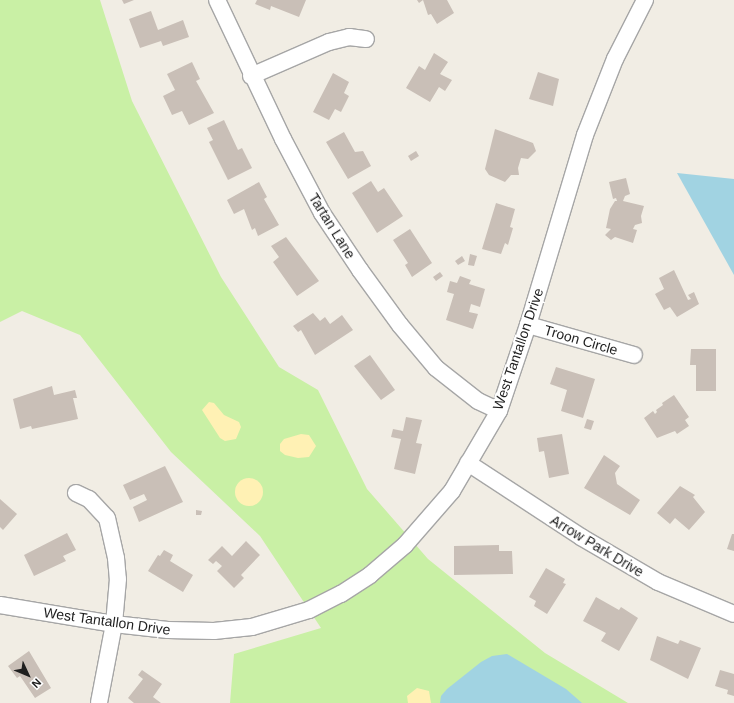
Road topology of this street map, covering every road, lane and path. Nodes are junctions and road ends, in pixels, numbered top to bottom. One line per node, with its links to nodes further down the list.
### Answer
1 (217, 0): 4 (street, Tartan Lane)
2 (645, 0): 5 (street, West Tantallon Drive)
3 (366, 39): 4 (street)
4 (251, 76): 7 (street, Tartan Lane)
5 (528, 325): 6 (street, Troon Circle); 7 (street, West Tantallon Drive)
6 (634, 355)
7 (499, 411): 8 (street, West Tantallon Drive)
8 (468, 463): 11 (street, Arrow Park Drive); 12 (street, West Tantallon Drive)
9 (76, 493): 12 (street)
10 (0, 605): 12 (street, West Tantallon Drive)
11 (734, 614)
12 (114, 624): 13 (street)
13 (99, 703)

